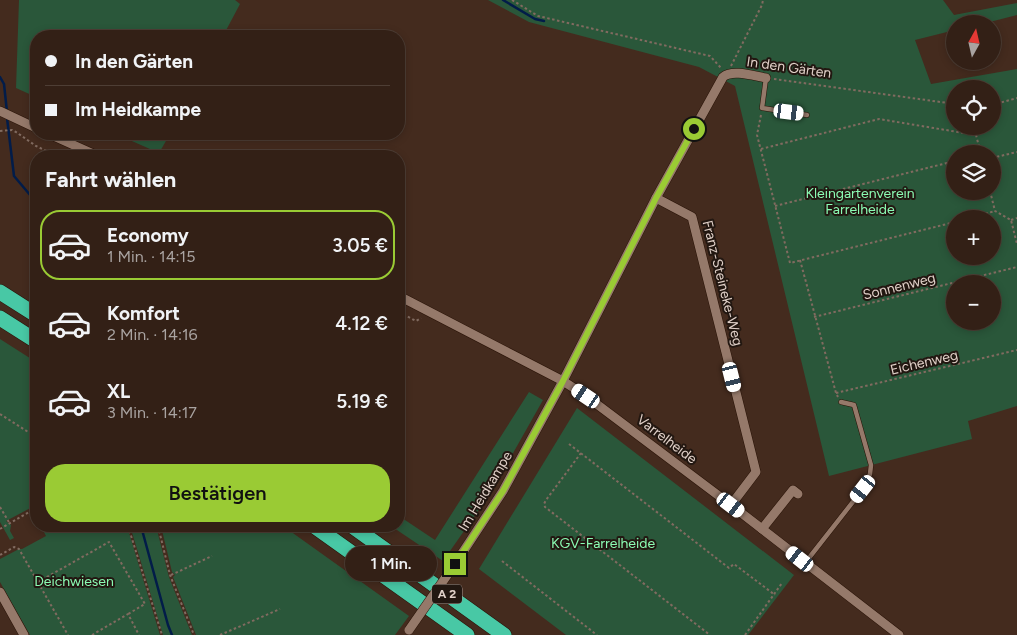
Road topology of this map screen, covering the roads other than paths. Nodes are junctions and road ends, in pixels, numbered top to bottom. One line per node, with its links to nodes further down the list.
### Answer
1 (766, 78): 3 (lane); 7 (street, In den Gärten)
2 (0, 111): 4 (street)
3 (807, 114)
4 (30, 125)
5 (62, 140): 6 (street)
6 (85, 150)
7 (656, 198): 13 (street, In den Gärten); 16 (street, Franz-Steineke-Weg)
8 (0, 292): 10 (highway)
9 (405, 299): 13 (street, Varrelheide)
10 (30, 311)
11 (0, 318): 12 (highway)
12 (30, 337)
13 (563, 381): 16 (street, Varrelheide); 23 (street, Im Heidkampe, bridge)
14 (841, 402): 20 (lane)
15 (798, 494): 17 (street)
16 (731, 505): 17 (street, Varrelheide)
17 (762, 528): 20 (street, Varrelheide)
18 (323, 532): 22 (highway, A 2)
19 (360, 532): 27 (highway, A 2)
20 (805, 563): 28 (street, Varrelheide)
21 (0, 592): 24 (street)
22 (419, 600): 25 (highway); 26 (highway, A 2)
23 (408, 633)
24 (24, 635)
25 (448, 635)
26 (467, 635)
27 (504, 635)
28 (899, 635)

